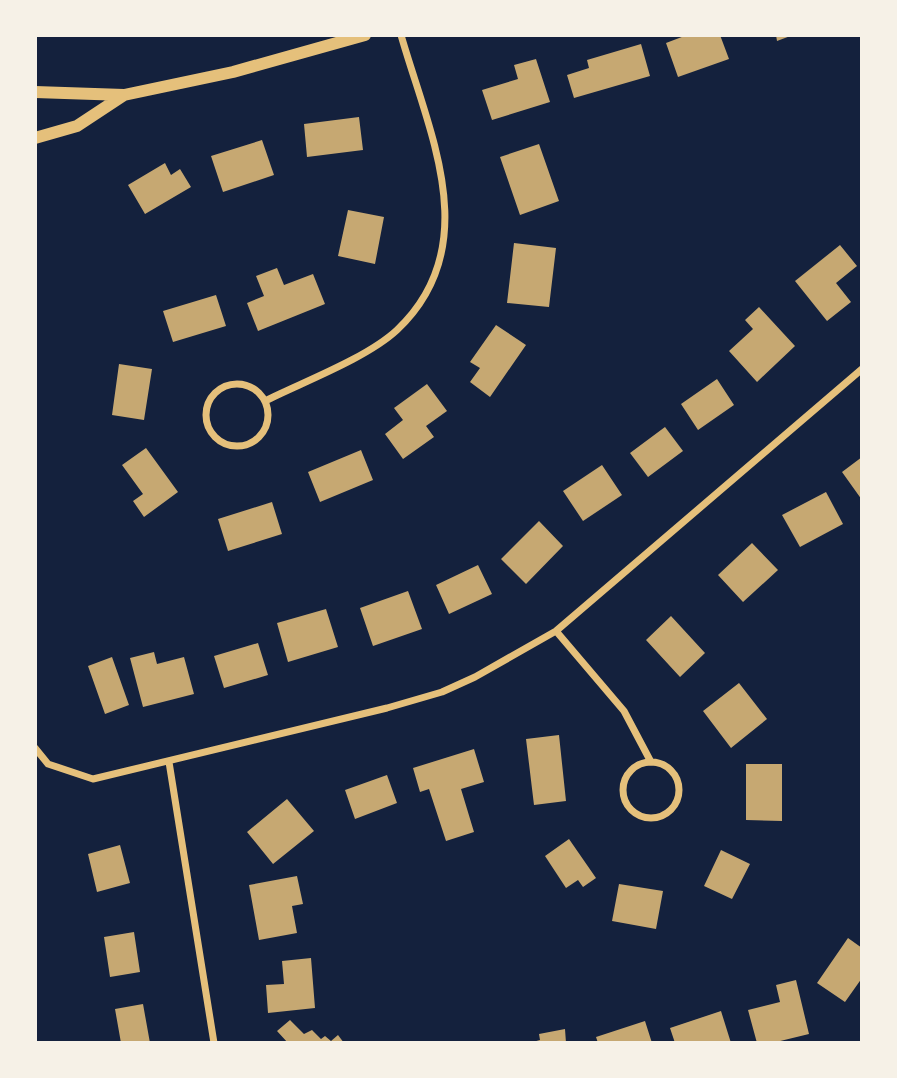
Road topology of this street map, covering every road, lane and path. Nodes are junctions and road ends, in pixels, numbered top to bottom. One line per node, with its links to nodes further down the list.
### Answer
1 (365, 35): 4 (street)
2 (401, 35): 7 (street)
3 (35, 92): 4 (street)
4 (124, 95): 5 (street)
5 (35, 138)
6 (862, 369): 8 (street)
7 (265, 401): 7 (street)
8 (556, 631): 10 (street); 11 (street)
9 (35, 748): 10 (street)
10 (169, 762): 12 (street)
11 (652, 762): 11 (street)
12 (214, 1043)

